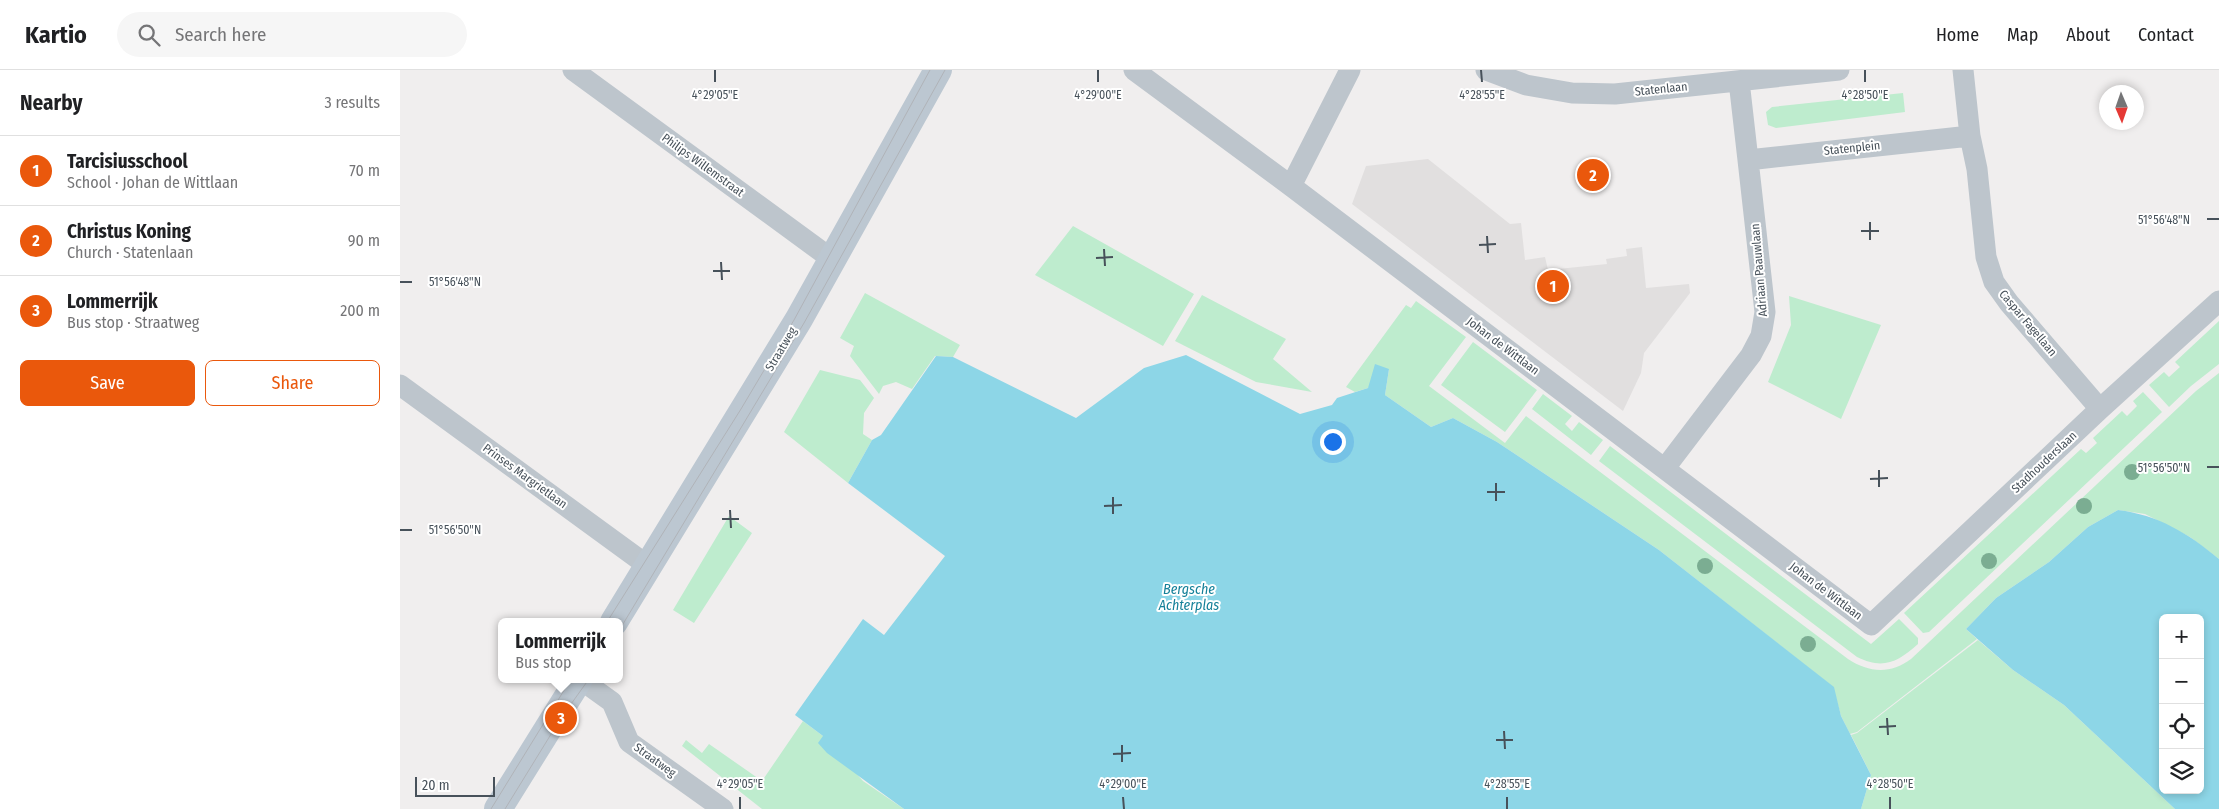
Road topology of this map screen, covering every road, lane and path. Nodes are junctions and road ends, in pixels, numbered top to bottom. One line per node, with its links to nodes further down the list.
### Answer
1 (572, 70): 12 (street, Philips Willemstraat)
2 (938, 70): 12 (street, Straatweg)
3 (1134, 70): 11 (street, Johan de Wittlaan)
4 (1350, 70): 11 (street)
5 (1486, 70): 8 (street, Statenlaan)
6 (1839, 70): 8 (street, Statenlaan)
7 (1963, 70): 9 (street)
8 (1739, 81): 10 (street)
9 (1970, 136): 10 (street, Statenplein); 15 (street, Caspar Fagellaan)
10 (1748, 160): 16 (street, Adriaan Paauwlaan)
11 (1291, 186): 16 (street, Johan de Wittlaan)
12 (833, 260): 17 (street, Straatweg)
13 (2219, 301): 15 (street, Stadhouderslaan)
14 (400, 385): 17 (street, Prinses Margrietlaan)
15 (2100, 409): 19 (street, Stadhouderslaan)
16 (1665, 468): 19 (street, Johan de Wittlaan)
17 (646, 570): 18 (street, Straatweg)
18 (616, 618)
19 (1871, 625)
20 (577, 683): 22 (street, Straatweg)
21 (586, 683): 23 (street, Straatweg)
22 (498, 809)
23 (723, 809)

